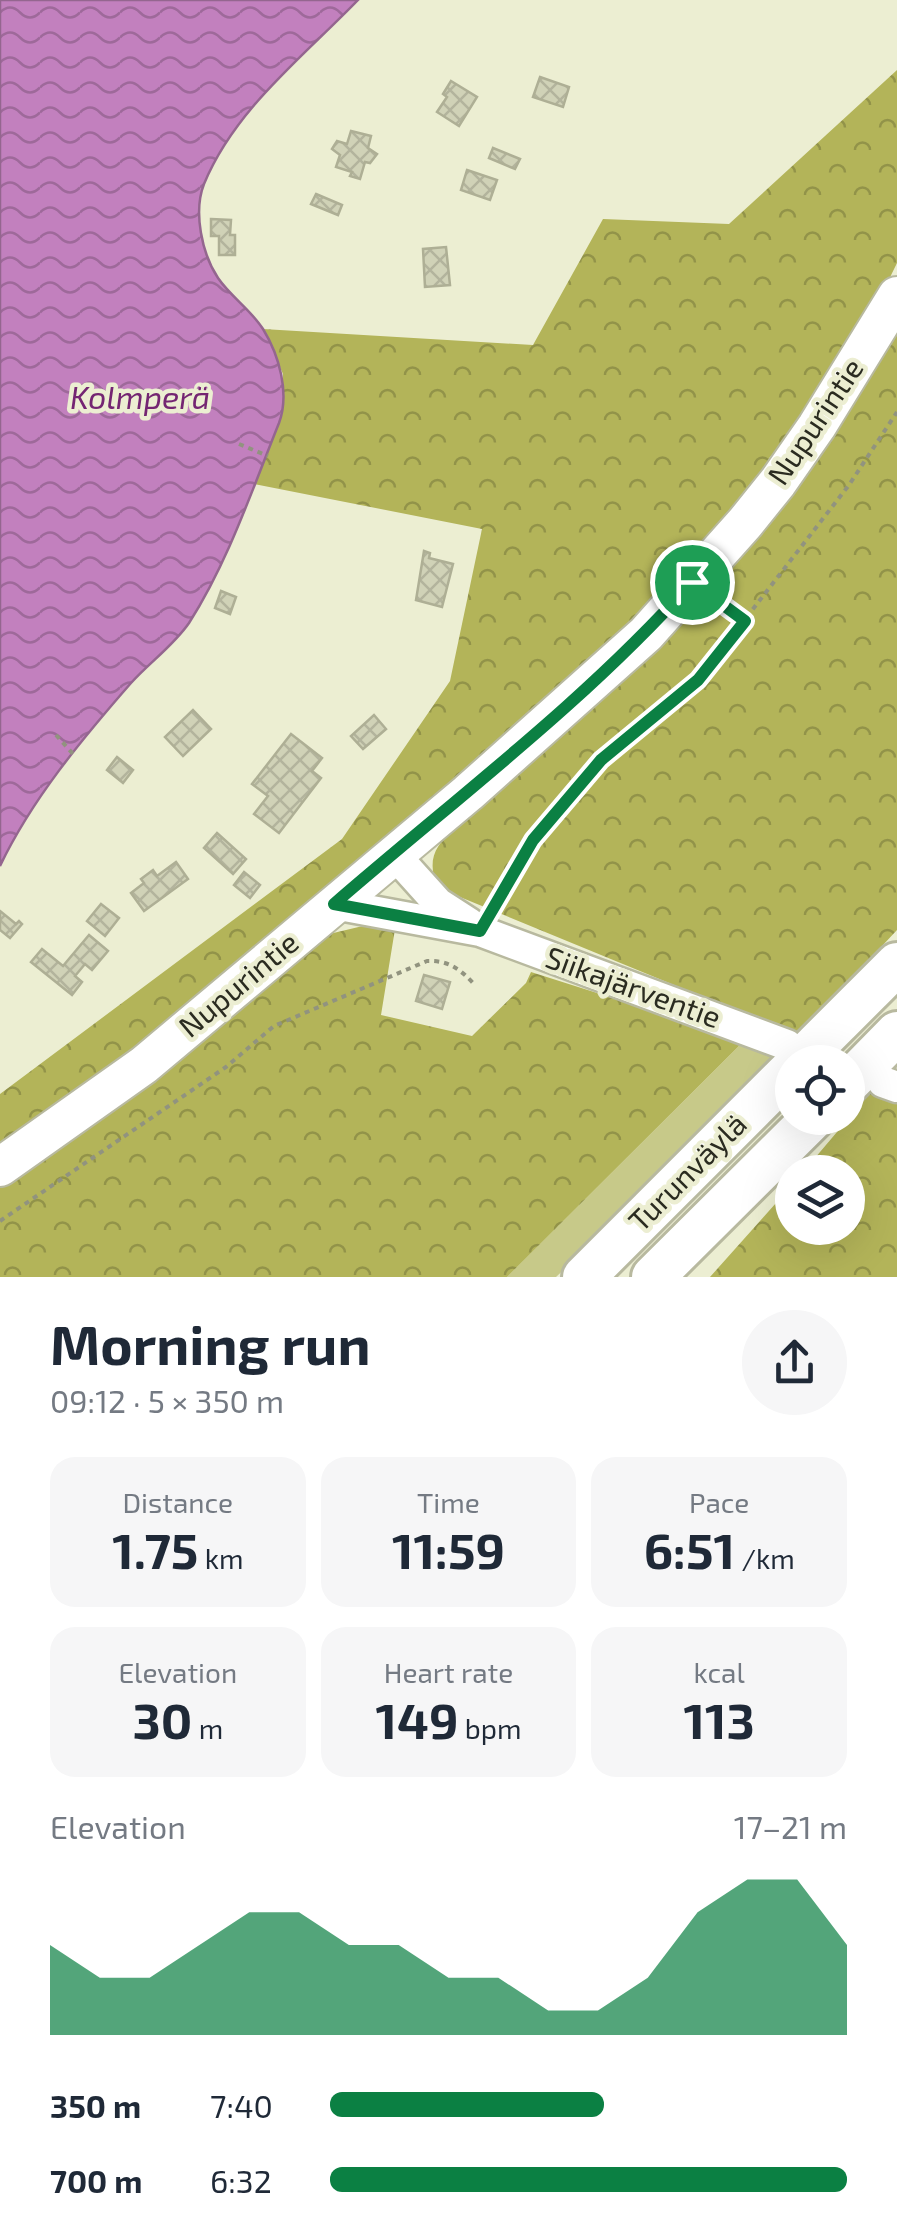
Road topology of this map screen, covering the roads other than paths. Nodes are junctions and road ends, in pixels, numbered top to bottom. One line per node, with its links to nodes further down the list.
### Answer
1 (897, 296): 2 (main road, Nupurintie)
2 (393, 853): 3 (main road, Nupurintie); 4 (street)
3 (334, 904): 4 (street); 12 (main road, Nupurintie)
4 (480, 931): 8 (street, Siikajärventie)
5 (897, 964): 7 (highway, Turunväylä)
6 (897, 1034): 10 (highway)
7 (808, 1045)
8 (775, 1052)
9 (775, 1078): 13 (highway, Turunväylä)
10 (876, 1084)
11 (796, 1135): 14 (highway, Turunväylä)
12 (0, 1168)
13 (584, 1277)
14 (653, 1277)

